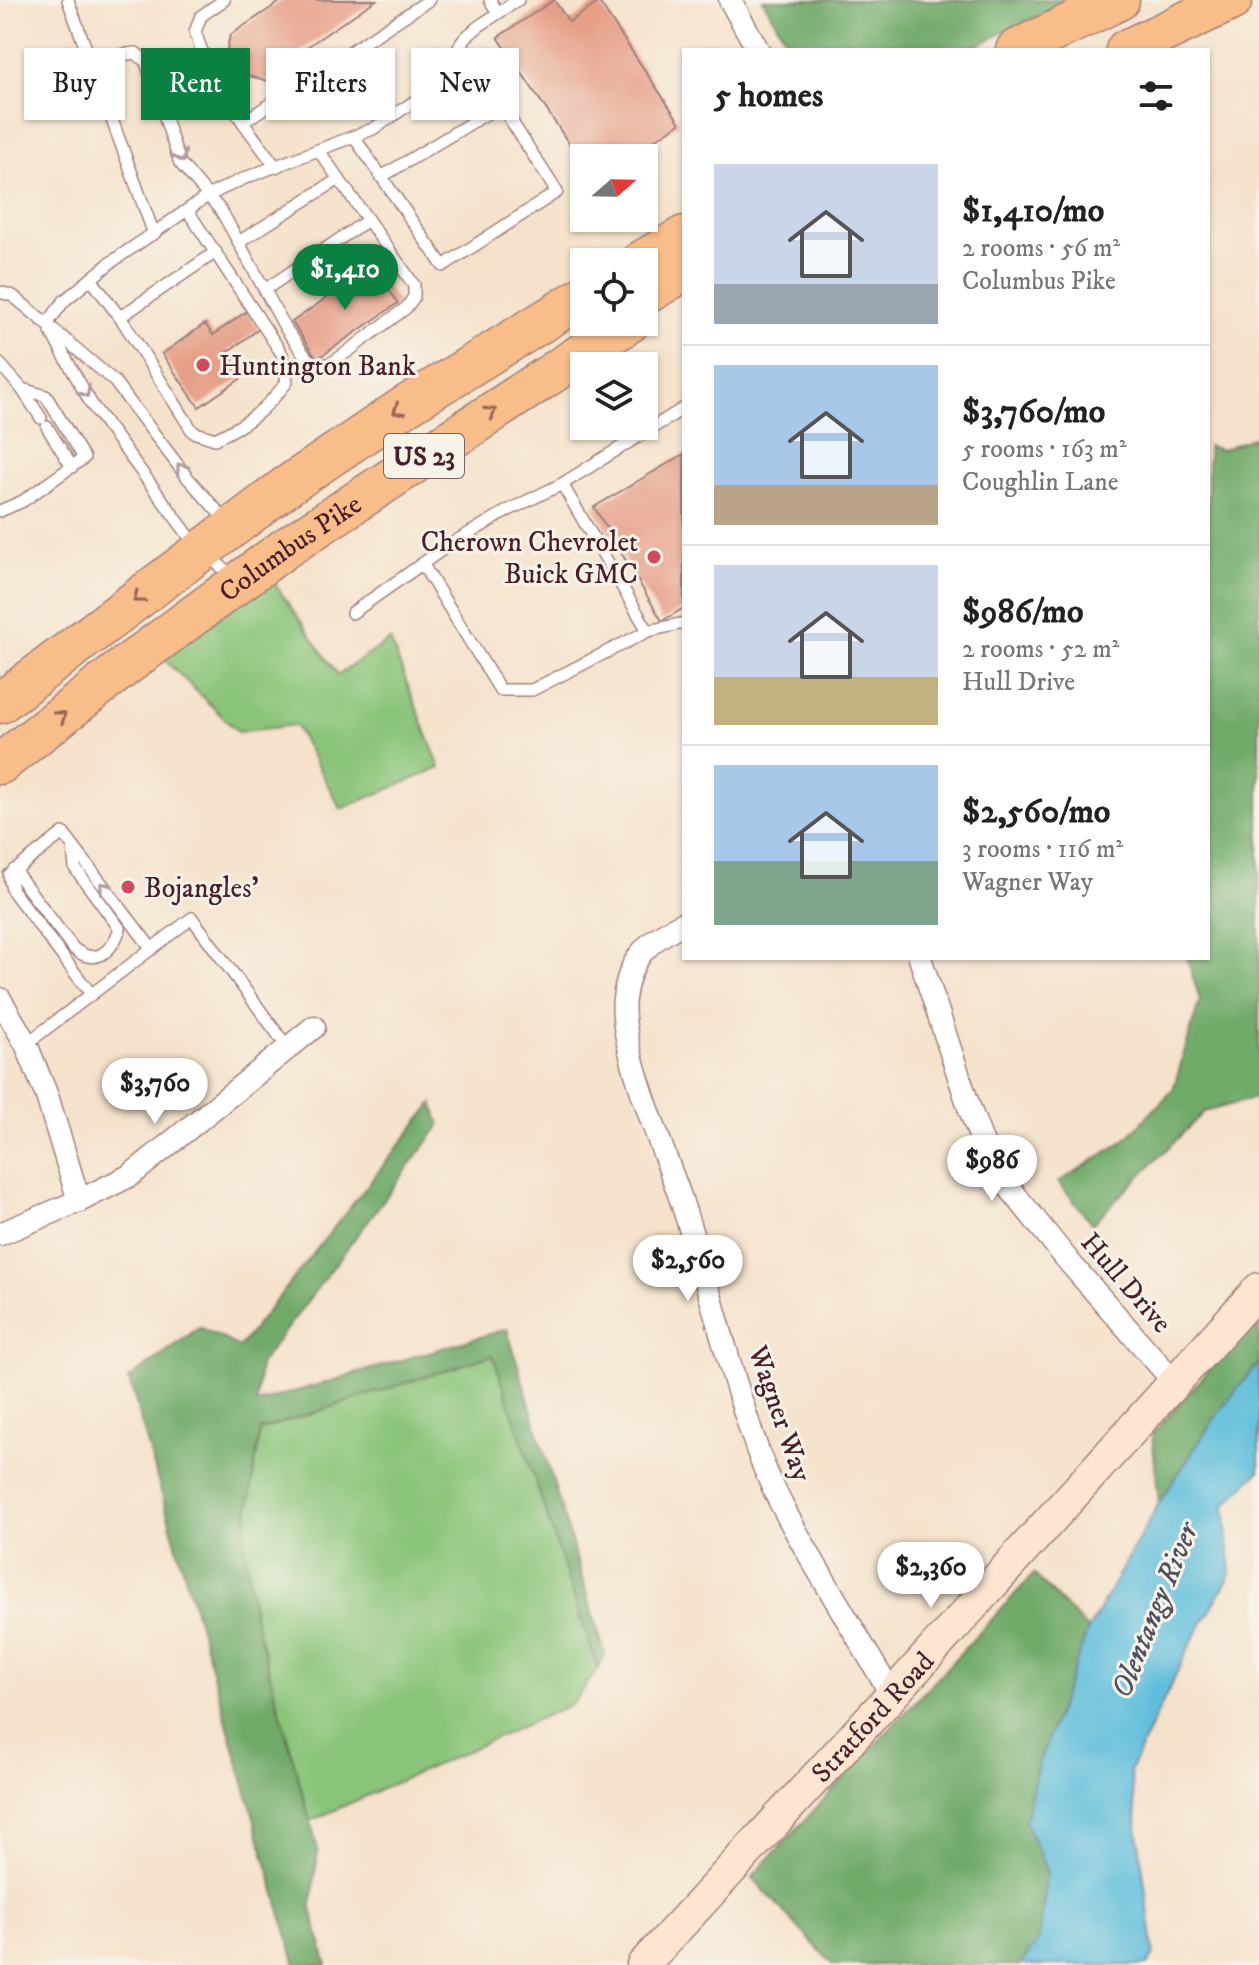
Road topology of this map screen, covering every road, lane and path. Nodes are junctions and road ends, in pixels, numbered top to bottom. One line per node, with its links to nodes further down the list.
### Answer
1 (68, 0): 11 (lane)
2 (224, 0): 20 (lane)
3 (429, 0): 20 (lane)
4 (490, 0): 9 (lane)
5 (518, 0): 9 (lane)
6 (730, 0): 13 (street)
7 (1119, 0): 14 (highway)
8 (1232, 0): 15 (highway)
9 (498, 13): 10 (lane)
10 (461, 43): 12 (lane); 21 (lane)
11 (86, 48)
12 (464, 48)
13 (757, 48)
14 (1023, 48)
15 (1130, 48)
16 (125, 54): 26 (lane, one-way to 26)
17 (112, 120): 29 (lane)
18 (476, 120): 24 (lane)
19 (511, 120): 24 (lane)
20 (243, 122): 23 (lane)
21 (354, 137): 22 (lane); 24 (lane)
22 (319, 151): 23 (lane); 25 (lane)
23 (276, 167): 26 (lane)
24 (381, 177)
25 (339, 179): 28 (lane); 31 (lane)
26 (209, 195): 27 (lane); 31 (lane)
27 (188, 211): 29 (lane); 33 (lane)
28 (368, 220): 37 (lane); 37 (lane)
29 (154, 234): 35 (lane)
30 (682, 237): 32 (highway)
31 (239, 242): 37 (lane)
32 (658, 251)
33 (216, 252): 42 (lane); 42 (lane)
34 (682, 272): 36 (highway)
35 (91, 279): 42 (lane); 43 (lane)
36 (658, 287)
37 (266, 289)
38 (0, 292): 43 (lane)
39 (682, 292): 41 (highway)
40 (570, 305): 51 (highway, Columbus Pike / US 23, one-way to 51)
41 (658, 306)
42 (120, 317)
43 (47, 324): 51 (lane, one-way to 51); 51 (lane, one-way to 43)
44 (603, 336): 53 (highway, Columbus Pike / US 23, one-way to 44)
45 (0, 364): 46 (lane)
46 (22, 389): 48 (lane); 48 (lane)
47 (682, 409): 49 (lane)
48 (72, 467): 50 (lane)
49 (562, 484): 52 (lane); 56 (lane)
50 (0, 511)
51 (222, 540): 53 (lane); 57 (highway, Columbus Pike / US 23, one-way to 57)
52 (423, 565): 54 (lane); 56 (lane)
53 (239, 574): 58 (highway, Columbus Pike / US 23, one-way to 53)
54 (352, 613)
55 (682, 623): 56 (lane)
56 (648, 631)
57 (0, 703)
58 (0, 764)
59 (73, 847): 60 (lane); 60 (lane); 62 (lane, one-way to 59)
60 (14, 870): 64 (lane)
61 (682, 924): 74 (street, Wagner Way)
62 (152, 949): 64 (lane); 69 (lane)
63 (921, 960): 73 (street, Hull Drive)
64 (91, 994): 68 (lane)
65 (0, 1000): 66 (lane); 68 (street)
66 (0, 1019)
67 (314, 1027): 69 (street)
68 (26, 1044): 70 (street)
69 (288, 1048): 70 (street)
70 (79, 1201): 71 (street)
71 (0, 1234)
72 (1259, 1289): 73 (street, Stratford Road)
73 (1175, 1383): 74 (street, Stratford Road)
74 (892, 1695): 75 (street, Stratford Road)
75 (643, 1965)

